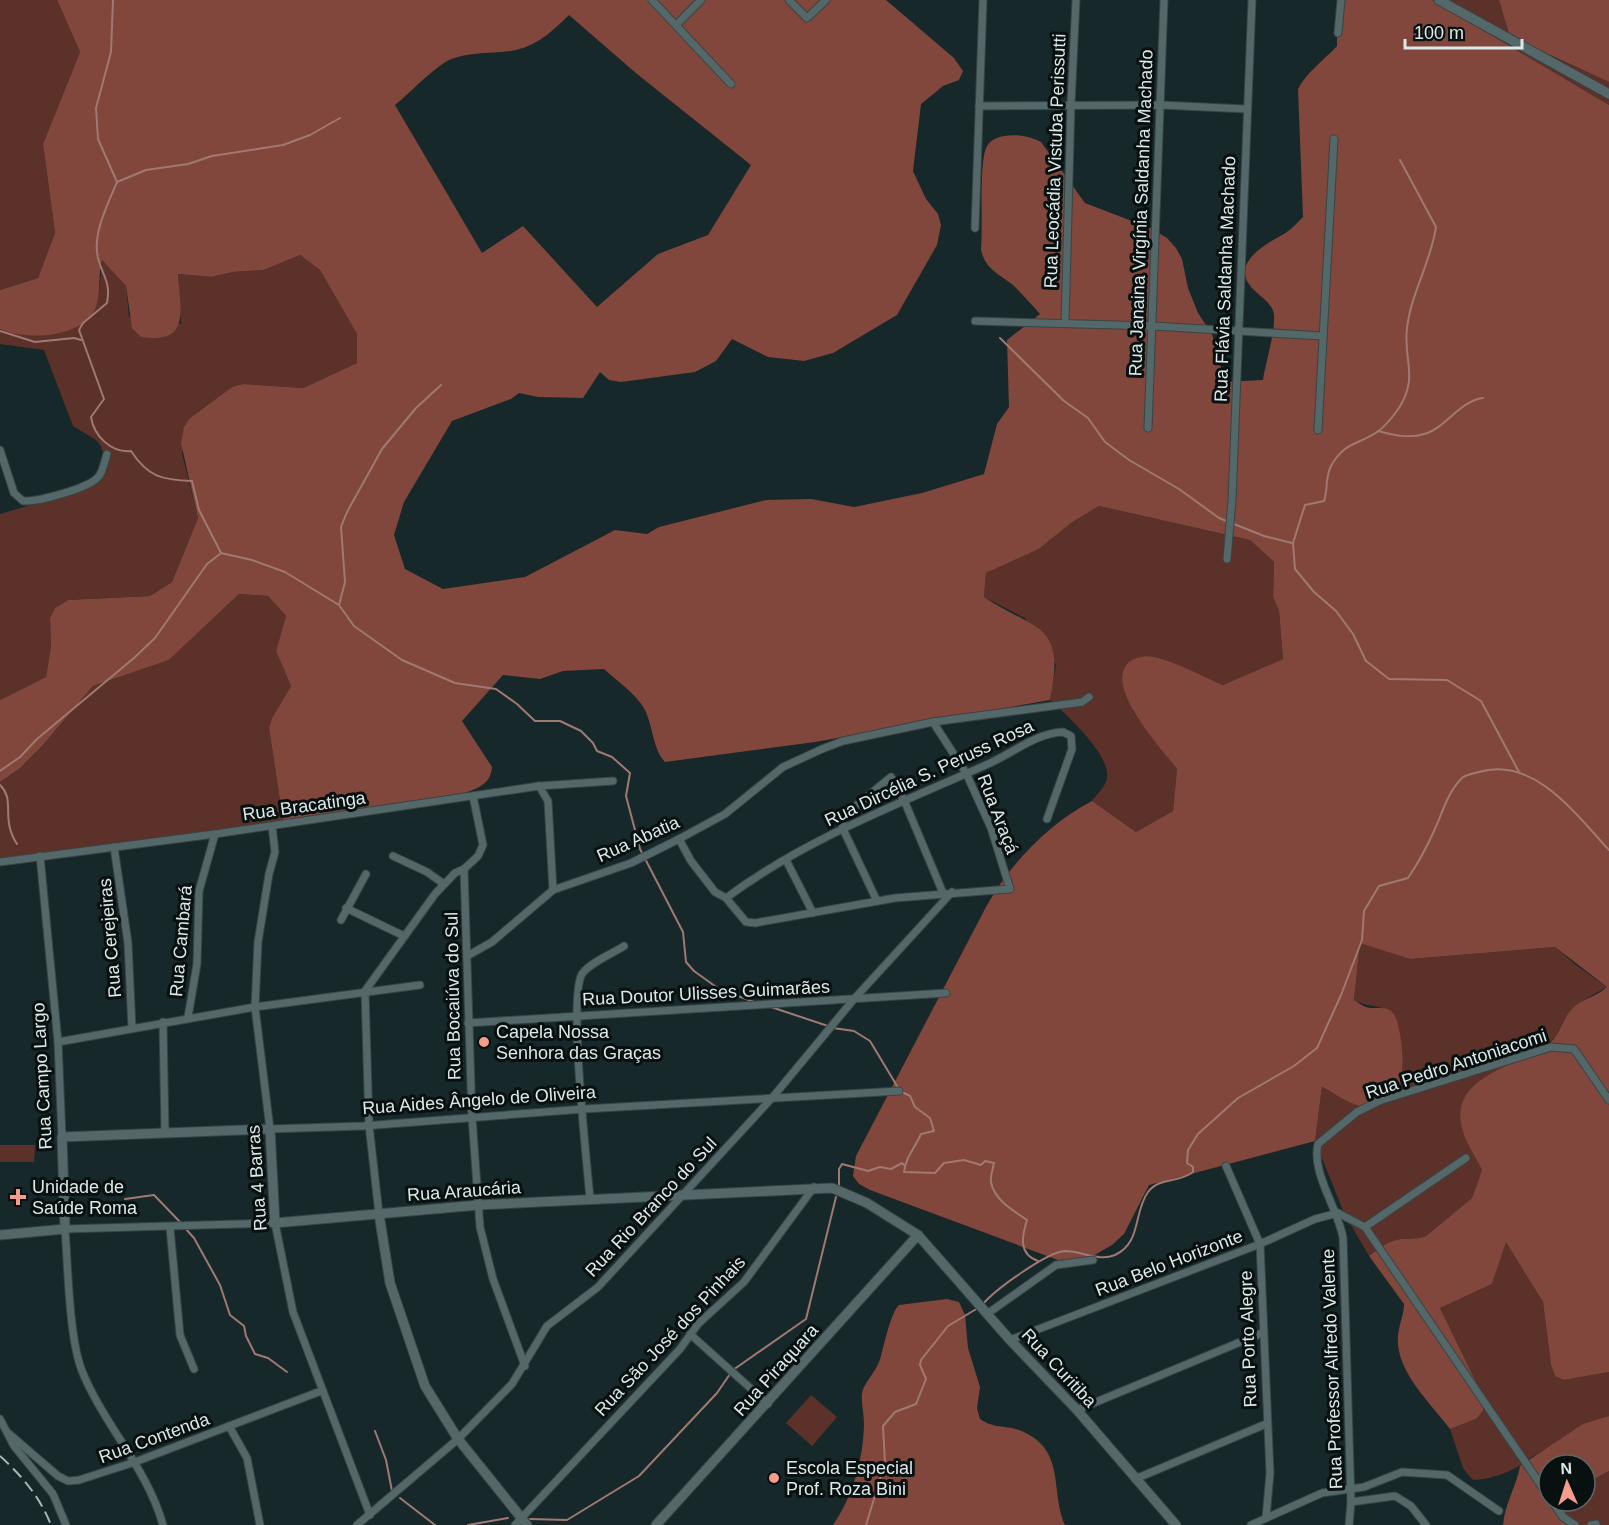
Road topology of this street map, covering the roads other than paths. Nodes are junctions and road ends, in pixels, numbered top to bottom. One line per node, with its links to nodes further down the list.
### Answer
1 (652, 0): 11 (street)
2 (701, 0): 11 (street)
3 (789, 0): 4 (street)
4 (826, 0)
5 (983, 0): 16 (street)
6 (1076, 0): 15 (street, Rua Leocádia Vistuba Perissutti)
7 (1164, 0): 17 (street, Rua Janaina Virgínia Saldanha Machado)
8 (1252, 0): 18 (street, Rua Flávia Saldanha Machado)
9 (1341, 0): 12 (street)
10 (1439, 0): 14 (street)
11 (676, 25): 13 (street)
12 (1338, 33)
13 (731, 84)
14 (1609, 94)
15 (1071, 104): 16 (street); 17 (street); 22 (street, Rua Leocádia Vistuba Perissutti)
16 (979, 105): 20 (street)
17 (1161, 105): 18 (street); 23 (street, Rua Janaina Virgínia Saldanha Machado)
18 (1246, 109): 24 (street, Rua Flávia Saldanha Machado)
19 (1334, 139): 25 (street)
20 (975, 228)
21 (975, 321): 22 (street)
22 (1065, 323): 23 (street)
23 (1153, 326): 24 (street); 26 (street, Rua Janaina Virgínia Saldanha Machado)
24 (1239, 332): 25 (street); 31 (street, Rua Flávia Saldanha Machado)
25 (1323, 336): 27 (street)
26 (1148, 428)
27 (1318, 430)
28 (0, 450): 30 (street)
29 (107, 454): 30 (street)
30 (2, 459)
31 (1227, 559)
32 (1089, 697): 33 (street)
33 (933, 722): 34 (street, Rua Araçá); 43 (street, Rua Abatia)
34 (966, 773): 38 (street, Rua Dircélia S. Peruss Rosa); 39 (street, Rua Dircélia S. Peruss Rosa); 53 (street, Rua Araçá)
35 (613, 781): 36 (street, Rua Bracatinga)
36 (539, 786): 37 (street, Rua Bracatinga); 52 (street)
37 (473, 796): 40 (street, Rua Bracatinga); 49 (street)
38 (904, 800): 41 (street, Rua Dircélia S. Peruss Rosa); 41 (street); 54 (street)
39 (1047, 819)
40 (272, 826): 42 (street, Rua Bracatinga); 67 (street, Rua 4 Barras)
41 (843, 829): 47 (street, Rua Dircélia S. Peruss Rosa); 56 (street)
42 (215, 834): 44 (street, Rua Bracatinga); 69 (street, Rua Cambará)
43 (680, 839): 52 (street, Rua Abatia); 55 (street)
44 (114, 847): 45 (street, Rua Bracatinga); 72 (street, Rua Cerejeiras)
45 (40, 856): 48 (street, Rua Bracatinga); 73 (street, Rua Campo Largo)
46 (393, 856): 51 (street)
47 (786, 860): 55 (street, Rua Dircélia S. Peruss Rosa); 58 (street)
48 (0, 862)
49 (464, 870): 51 (street); 62 (street, Rua Bocaiúva do Sul)
50 (366, 874): 57 (street)
51 (444, 884): 60 (street)
52 (553, 890): 62 (street, Rua Abatia)
53 (952, 892): 54 (street); 66 (street, Rua Rio Branco do Sul)
54 (944, 893): 56 (street)
55 (726, 898): 58 (street)
56 (877, 901): 58 (street)
57 (346, 908): 59 (street); 60 (street)
58 (813, 913)
59 (341, 920)
60 (404, 936): 64 (street)
61 (624, 946): 68 (street)
62 (467, 956): 71 (street, Rua Bocaiúva do Sul)
63 (420, 985): 64 (street)
64 (366, 991): 67 (street); 79 (street)
65 (946, 993): 66 (street, Rua Doutor Ulisses Guimarães)
66 (854, 999): 68 (street, Rua Doutor Ulisses Guimarães); 75 (street, Rua Rio Branco do Sul)
67 (255, 1007): 69 (street); 80 (street, Rua 4 Barras)
68 (576, 1015): 71 (street, Rua Doutor Ulisses Guimarães); 77 (street)
69 (188, 1017): 70 (street)
70 (163, 1022): 72 (street); 81 (street)
71 (468, 1023): 78 (street, Rua Bocaiúva do Sul)
72 (132, 1028): 73 (street)
73 (58, 1042): 82 (street, Rua Campo Largo)
74 (899, 1091): 75 (street, Rua Aides Ângelo de Oliveira)
75 (772, 1098): 77 (street, Rua Aides Ângelo de Oliveira); 86 (street, Rua Rio Branco do Sul)
76 (1609, 1100): 89 (street, Rua Pedro Antoniacomi)
77 (584, 1109): 78 (street, Rua Aides Ângelo de Oliveira); 87 (street)
78 (472, 1117): 79 (street, Rua Aides Ângelo de Oliveira); 88 (street, Rua Bocaiúva do Sul)
79 (369, 1125): 80 (street, Rua Aides Ângelo de Oliveira); 90 (street)
80 (270, 1129): 81 (street, Rua Aides Ângelo de Oliveira); 91 (street, Rua 4 Barras)
81 (165, 1132): 82 (street, Rua Aides Ângelo de Oliveira)
82 (62, 1137): 94 (street, Rua Campo Largo)
83 (1466, 1158): 92 (street)
84 (1226, 1166): 97 (street, Rua Porto Alegre)
85 (814, 1187): 86 (street, Rua Araucária); 96 (street, Rua Araucária); 101 (street, Rua São José dos Pinhais)
86 (685, 1193): 87 (street, Rua Araucária); 103 (street, Rua Rio Branco do Sul)
87 (590, 1199): 88 (street, Rua Araucária)
88 (479, 1205): 90 (street, Rua Araucária); 103 (street, Rua Bocaiúva do Sul)
89 (1338, 1213): 92 (street); 97 (street, Rua Belo Horizonte); 116 (street, Rua Professor Alfredo Valente)
90 (379, 1214): 91 (street, Rua Araucária); 112 (street)
91 (275, 1223): 93 (street, Rua Araucária); 105 (street, Rua 4 Barras)
92 (1365, 1227): 115 (street)
93 (170, 1228): 94 (street, Rua Araucária); 104 (street)
94 (65, 1229): 95 (street, Rua Araucária); 113 (street, Rua Campo Largo)
95 (0, 1235)
96 (918, 1235): 99 (street, Rua Curitiba); 106 (street, Rua Piraquara)
97 (1260, 1244): 100 (street, Rua Porto Alegre); 102 (street, Rua Belo Horizonte)
98 (1093, 1260): 99 (street)
99 (987, 1314): 102 (street, Rua Curitiba)
100 (1262, 1333): 107 (street); 109 (street, Rua Porto Alegre)
101 (690, 1334): 106 (street); 122 (street, Rua São José dos Pinhais)
102 (1010, 1340): 107 (street, Rua Curitiba)
103 (525, 1366): 112 (street, Rua Rio Branco do Sul)
104 (194, 1369)
105 (321, 1391): 110 (street, Rua Contenda); 120 (street, Rua 4 Barras)
106 (768, 1404): 127 (street, Rua Piraquara)
107 (1077, 1410): 114 (street, Rua Curitiba)
108 (0, 1419): 111 (street)
109 (1266, 1424): 114 (street); 121 (street, Rua Porto Alegre)
110 (229, 1426): 113 (street, Rua Contenda); 125 (street)
111 (8, 1433): 113 (street, Rua Contenda); 123 (street)
112 (458, 1439): 120 (street, Rua Rio Branco do Sul); 122 (street)
113 (135, 1462): 124 (street, Rua Campo Largo)
114 (1135, 1479): 128 (street, Rua Curitiba)
115 (1537, 1479)
116 (1350, 1489): 117 (street, Rua Professor Alfredo Valente); 118 (street); 121 (street)
117 (1351, 1502): 130 (street, Rua Professor Alfredo Valente); 131 (street)
118 (1499, 1511)
119 (1560, 1513): 132 (street)
120 (370, 1515): 126 (street, Rua Rio Branco do Sul)
121 (1266, 1518): 129 (street)
122 (521, 1523)
123 (66, 1525)
124 (163, 1525)
125 (260, 1525)
126 (357, 1525)
127 (656, 1525)
128 (1176, 1525)
129 (1251, 1525)
130 (1349, 1525)
131 (1426, 1525)
132 (1575, 1525)

